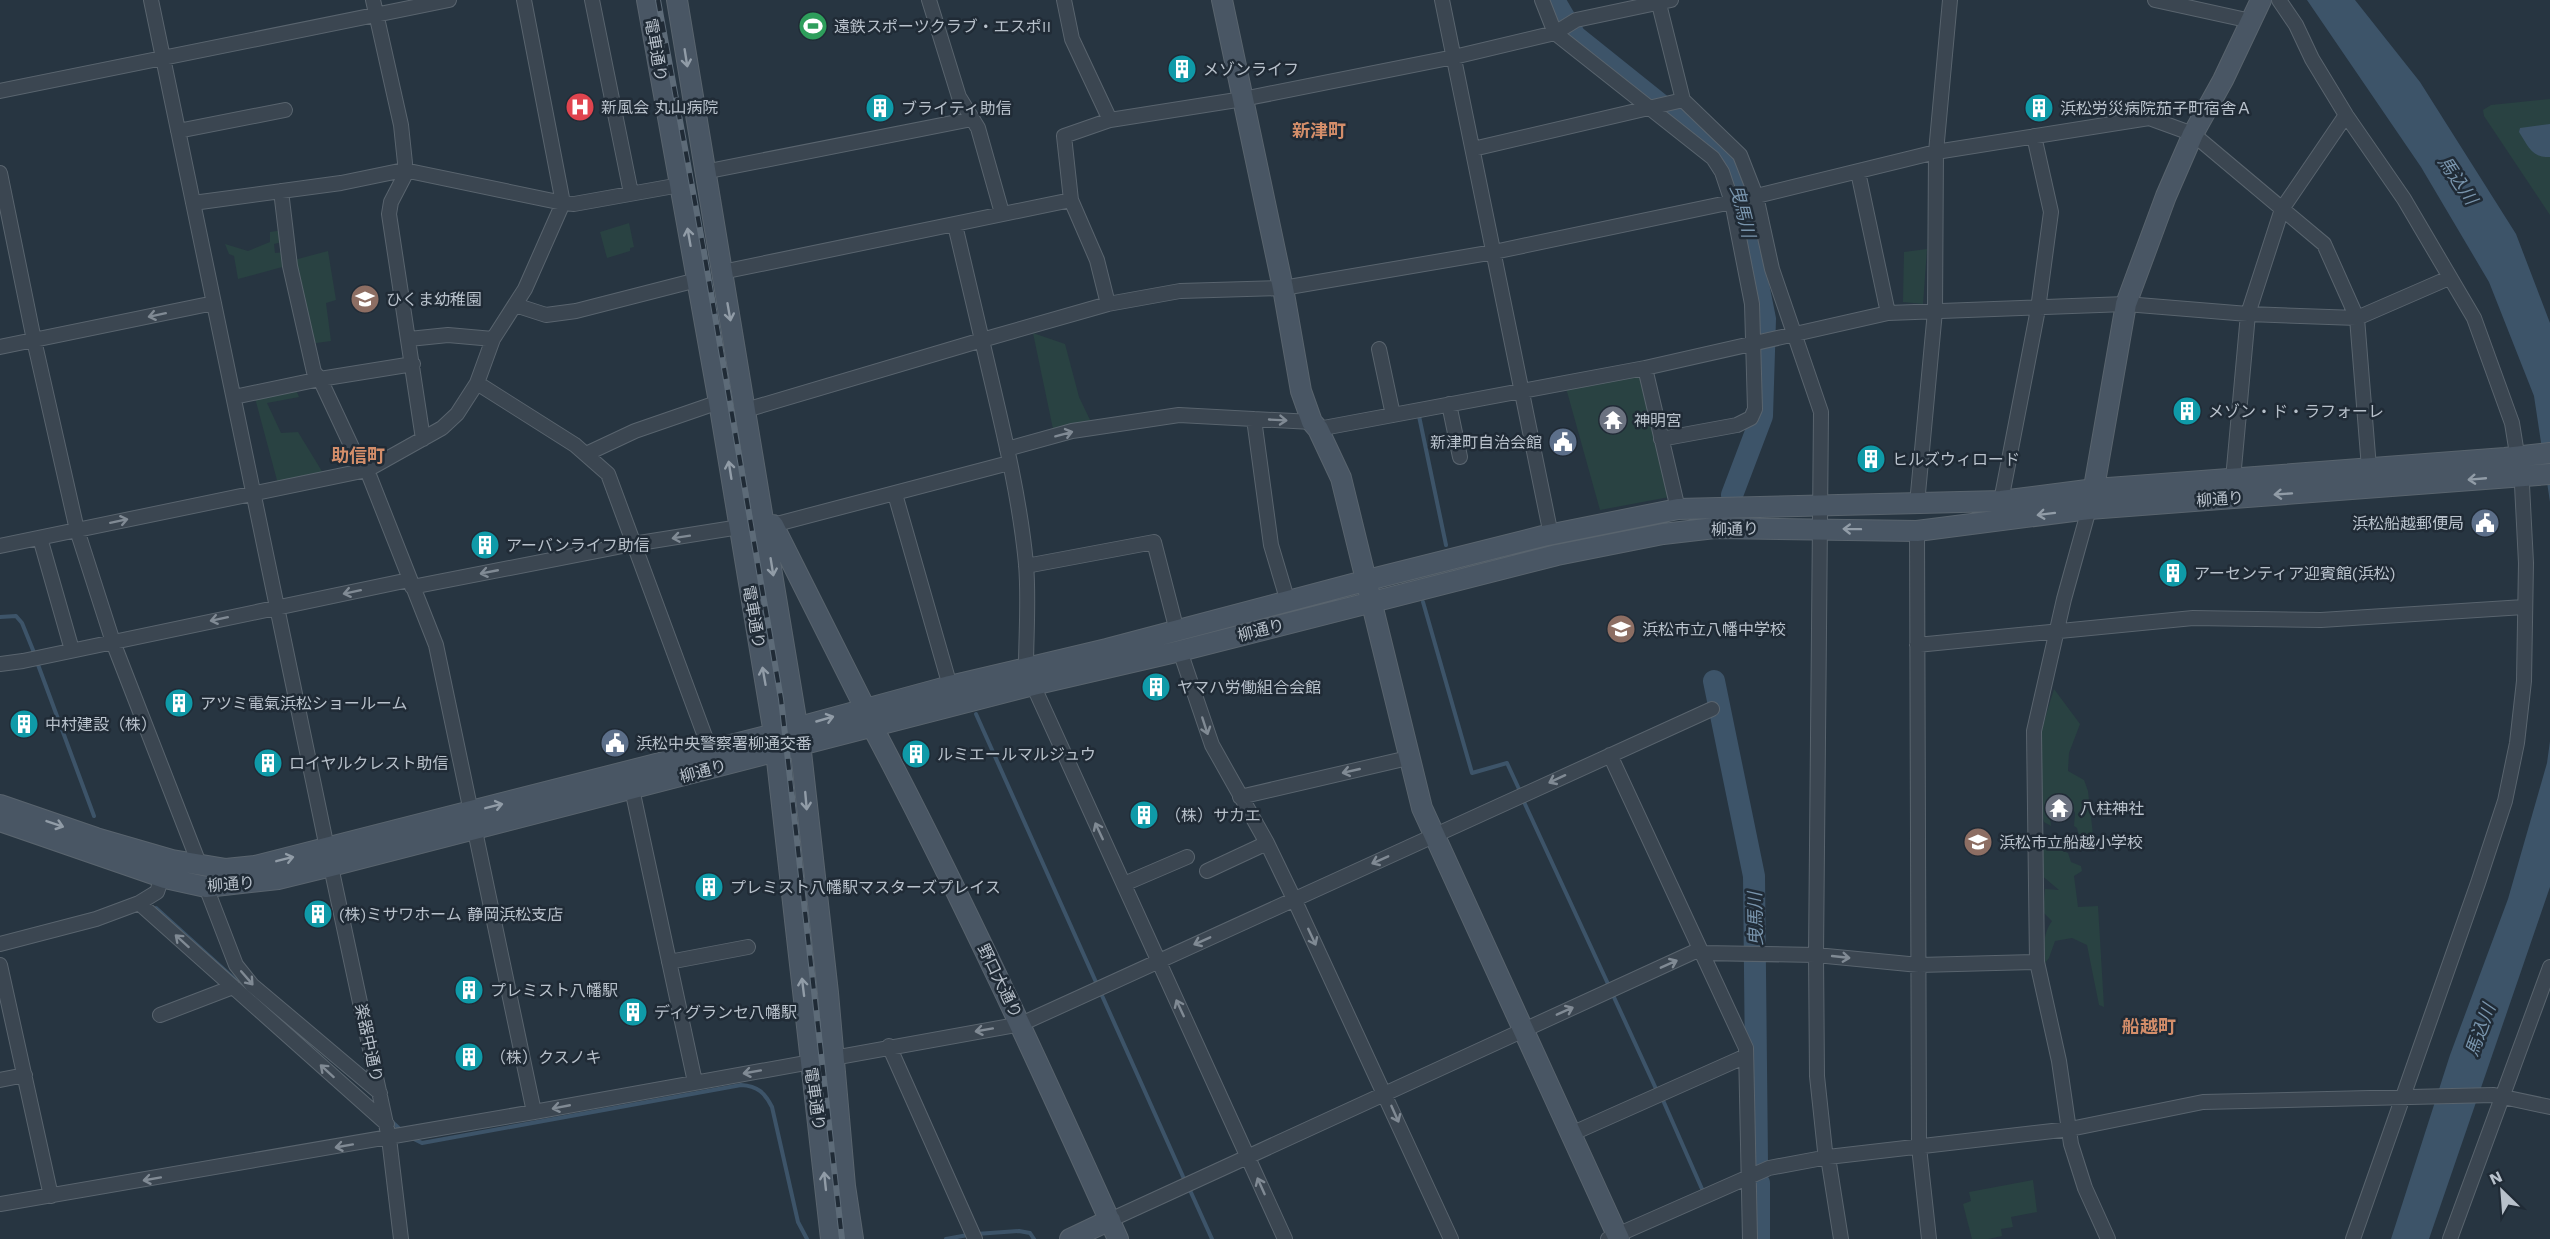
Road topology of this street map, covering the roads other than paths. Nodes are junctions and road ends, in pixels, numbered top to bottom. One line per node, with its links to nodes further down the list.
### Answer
1 (151, 0): 21 (street, 楽器中通り)
2 (373, 0): 18 (street)
3 (449, 0): 18 (street)
4 (524, 0): 47 (street)
5 (592, 0): 42 (street)
6 (647, 0): 40 (street, 電車通り)
7 (677, 0): 37 (street, 電車通り, one-way to 37)
8 (929, 0): 29 (street)
9 (1064, 0): 30 (street)
10 (1222, 0): 24 (street)
11 (1442, 0): 22 (street)
12 (1542, 0): 20 (street)
13 (1950, 0): 35 (street)
14 (2155, 0): 19 (street)
15 (2261, 0): 19 (street)
16 (2279, 0): 28 (street)
17 (1663, 1): 20 (street); 25 (street)
18 (376, 15): 21 (street); 36 (street)
19 (2251, 21): 32 (street)
20 (1558, 31): 22 (street); 26 (street)
21 (164, 57): 23 (street); 31 (street, 楽器中通り)
22 (1454, 57): 24 (street); 34 (street)
23 (0, 91)
24 (1242, 99): 30 (street); 55 (street)
25 (1679, 102): 26 (street); 43 (street)
26 (1652, 108): 34 (street); 45 (street)
27 (285, 110): 31 (street)
28 (2346, 115): 48 (street); 53 (street)
29 (972, 119): 37 (street); 49 (street)
30 (1110, 120): 44 (street)
31 (178, 131): 46 (street, 楽器中通り)
32 (2193, 134): 33 (street); 48 (street); 58 (street)
33 (2034, 136): 35 (street); 60 (street)
34 (1473, 149): 51 (street)
35 (1936, 152): 38 (street); 61 (street)
36 (404, 170): 41 (street); 47 (street); 66 (street)
37 (704, 172): 52 (street, 電車通り)
38 (1858, 172): 43 (street); 62 (street)
39 (0, 173): 68 (street)
40 (680, 185): 42 (street); 54 (street, 電車通り, one-way to 40)
41 (281, 191): 46 (street); 75 (street)
42 (631, 193): 47 (street)
43 (1753, 196): 45 (street); 65 (street)
44 (1071, 200): 49 (street); 57 (street)
45 (1734, 201): 51 (street); 70 (street)
46 (193, 203): 56 (street, 楽器中通り)
47 (563, 203): 59 (street)
48 (2282, 209): 63 (street); 64 (street)
49 (1002, 213): 50 (street)
50 (955, 225): 52 (street); 69 (street)
51 (1494, 252): 55 (street); 77 (street)
52 (722, 272): 81 (street, 電車通り, one-way to 81)
53 (2449, 278): 64 (street); 89 (street)
54 (697, 280): 59 (street); 79 (street, 電車通り)
55 (1283, 288): 57 (street); 84 (street)
56 (214, 303): 68 (street, one-way to 68); 78 (street, 楽器中通り)
57 (1108, 304): 69 (street)
58 (2126, 304): 60 (street); 63 (street); 96 (street)
59 (515, 305): 67 (street)
60 (2038, 309): 61 (street); 99 (street)
61 (1935, 311): 62 (street); 100 (street)
62 (1888, 313): 65 (street)
63 (2248, 314): 64 (street); 95 (street)
64 (2357, 318): 92 (street)
65 (1793, 334): 70 (street); 101 (street)
66 (409, 339): 67 (street); 73 (street)
67 (493, 339): 76 (street)
68 (34, 340): 71 (street); 107 (street)
69 (982, 340): 81 (street); 90 (street)
70 (1760, 340): 74 (street); 86 (street)
71 (0, 347)
72 (1379, 349): 82 (street)
73 (413, 364): 75 (street); 85 (street)
74 (1645, 368): 77 (street); 86 (street)
75 (320, 379): 78 (street); 93 (street)
76 (477, 383): 85 (street); 88 (street)
77 (1522, 391): 80 (street); 109 (street)
78 (234, 397): 97 (street, 楽器中通り)
79 (719, 402): 88 (street); 105 (street, 電車通り, one-way to 79)
80 (1449, 404): 82 (street); 91 (street)
81 (746, 410): 104 (street, 電車通り)
82 (1393, 415): 84 (street)
83 (1254, 419): 84 (street, one-way to 84); 90 (street, one-way to 83); 116 (street)
84 (1315, 425): 114 (street)
85 (423, 439): 93 (street)
86 (1661, 439): 102 (street)
87 (2550, 453): 89 (street, 柳通り)
88 (586, 454): 111 (street)
89 (2523, 455): 92 (street, 柳通り); 94 (street)
90 (1008, 456): 98 (street); 113 (street)
91 (1460, 457)
92 (2369, 468): 95 (street, 柳通り)
93 (365, 471): 97 (street); 115 (street)
94 (2535, 475): 103 (street, 柳通り, one-way to 103); 119 (street)
95 (2233, 479): 96 (street, 柳通り)
96 (2095, 489): 99 (street, 柳通り); 103 (street)
97 (255, 493): 107 (street, one-way to 97); 118 (street, 楽器中通り)
98 (895, 494): 104 (street); 128 (street)
99 (2001, 501): 100 (street, 柳通り)
100 (1917, 504): 101 (street, 柳通り)
101 (1819, 506): 102 (street, 柳通り); 106 (street)
102 (1678, 509): 109 (street, 柳通り)
103 (2089, 509): 108 (street, 柳通り, one-way to 108); 121 (street)
104 (769, 524): 105 (street); 130 (street, 野口大通り); 131 (street, 電車通り, one-way to 131)
105 (739, 528): 111 (street, one-way to 111); 132 (street, 電車通り, one-way to 105)
106 (1819, 529): 108 (street, 柳通り, one-way to 106); 117 (street, 柳通り); 155 (street)
107 (77, 530): 110 (street); 122 (street)
108 (1917, 531): 123 (street)
109 (1551, 535): 114 (street, 柳通り)
110 (40, 538): 112 (street); 124 (street)
111 (633, 544): 115 (street, one-way to 115); 133 (street)
112 (0, 546)
113 (1026, 566): 120 (street); 127 (street)
114 (1368, 580): 116 (street, 柳通り); 117 (street)
115 (411, 583): 118 (street, one-way to 118); 140 (street)
116 (1288, 602): 120 (street, 柳通り)
117 (1373, 602): 125 (street, 柳通り); 135 (street)
118 (277, 607): 122 (street, one-way to 122); 143 (street, 楽器中通り)
119 (2524, 607): 121 (street); 177 (street)
120 (1177, 631): 127 (street, 柳通り)
121 (2057, 631): 123 (street); 158 (street)
122 (113, 642): 124 (street); 145 (street)
123 (1917, 645): 160 (street)
124 (72, 650): 126 (street)
125 (1180, 651): 127 (street, 柳通り); 137 (street, one-way to 137)
126 (0, 664)
127 (1029, 677): 128 (street, 柳通り); 130 (street, 柳通り); 148 (street, one-way to 127)
128 (950, 686): 130 (street, 柳通り)
129 (1712, 709): 134 (street)
130 (869, 717): 131 (street, 柳通り); 165 (street, 野口大通り)
131 (799, 735): 132 (street, 柳通り); 169 (street, 電車通り, one-way to 169)
132 (775, 743): 133 (street, 柳通り); 136 (street, 柳通り); 170 (street, 電車通り, one-way to 132)
133 (710, 750): 140 (street, 柳通り, one-way to 133)
134 (1610, 755): 141 (street, one-way to 141); 154 (street)
135 (1408, 758): 137 (street, one-way to 137); 141 (street)
136 (632, 789): 140 (street, 柳通り); 157 (street)
137 (1240, 797): 142 (street)
138 (0, 805): 145 (street, 柳通り, one-way to 145)
139 (0, 821): 147 (street, 柳通り)
140 (472, 821): 143 (street, 柳通り); 179 (street)
141 (1434, 835): 150 (street, one-way to 150); 166 (street)
142 (1267, 843): 146 (street); 150 (street)
143 (329, 857): 145 (street, 柳通り, one-way to 143); 149 (street, 柳通り); 175 (street, 楽器中通り)
144 (1187, 857): 148 (street)
145 (200, 866)
146 (1207, 871)
147 (162, 877): 149 (street, 柳通り); 151 (street)
148 (1124, 884): 156 (street)
149 (206, 887): 175 (street, one-way to 175)
150 (1294, 899): 156 (street, one-way to 156); 174 (street, one-way to 174)
151 (139, 903): 152 (street); 163 (street, one-way to 151)
152 (0, 944)
153 (748, 947): 157 (street)
154 (1701, 953): 155 (street); 166 (street, one-way to 154); 168 (street)
155 (1816, 955): 160 (street, one-way to 160); 185 (street)
156 (1158, 961): 165 (street); 184 (street, one-way to 156)
157 (669, 962): 173 (street)
158 (2037, 962): 160 (street); 180 (street)
159 (0, 964): 171 (street)
160 (1919, 965): 183 (street)
161 (2550, 967): 162 (street)
162 (2547, 985): 176 (street)
163 (233, 987): 164 (street); 181 (street, one-way to 163)
164 (160, 1014)
165 (1021, 1024): 167 (street, one-way to 167); 189 (street, 野口大通り)
166 (1523, 1029): 174 (street); 182 (street)
167 (889, 1047): 169 (street); 194 (street)
168 (1746, 1056): 182 (street); 186 (street)
169 (833, 1058): 170 (street); 193 (street, 電車通り)
170 (810, 1062): 173 (street, one-way to 173); 192 (street, 電車通り, one-way to 170)
171 (25, 1075): 172 (street); 187 (street)
172 (0, 1080)
173 (695, 1082): 179 (street, one-way to 179)
174 (1385, 1092): 184 (street); 198 (street, one-way to 198)
175 (380, 1093): 181 (street, 楽器中通り)
176 (2497, 1096): 177 (street); 178 (street); 204 (street)
177 (2407, 1098): 180 (street); 203 (street)
178 (2550, 1107)
179 (534, 1112): 181 (street)
180 (2070, 1129): 183 (street); 202 (street)
181 (397, 1133): 187 (street, one-way to 187); 191 (street, 楽器中通り)
182 (1571, 1134): 190 (street)
183 (1920, 1147): 185 (street); 201 (street)
184 (1248, 1157): 189 (street); 197 (street, one-way to 184)
185 (1828, 1157): 186 (street); 200 (street)
186 (1748, 1176): 190 (street); 199 (street)
187 (51, 1196): 188 (street)
188 (0, 1204)
189 (1110, 1220): 195 (street); 196 (street, 野口大通り)
190 (1614, 1238)
191 (400, 1239)
192 (831, 1239)
193 (853, 1239)
194 (975, 1239)
195 (1070, 1239)
196 (1118, 1239)
197 (1285, 1239)
198 (1451, 1239)
199 (1750, 1239)
200 (1840, 1239)
201 (1929, 1239)
202 (2108, 1239)
203 (2353, 1239)
204 (2450, 1239)

